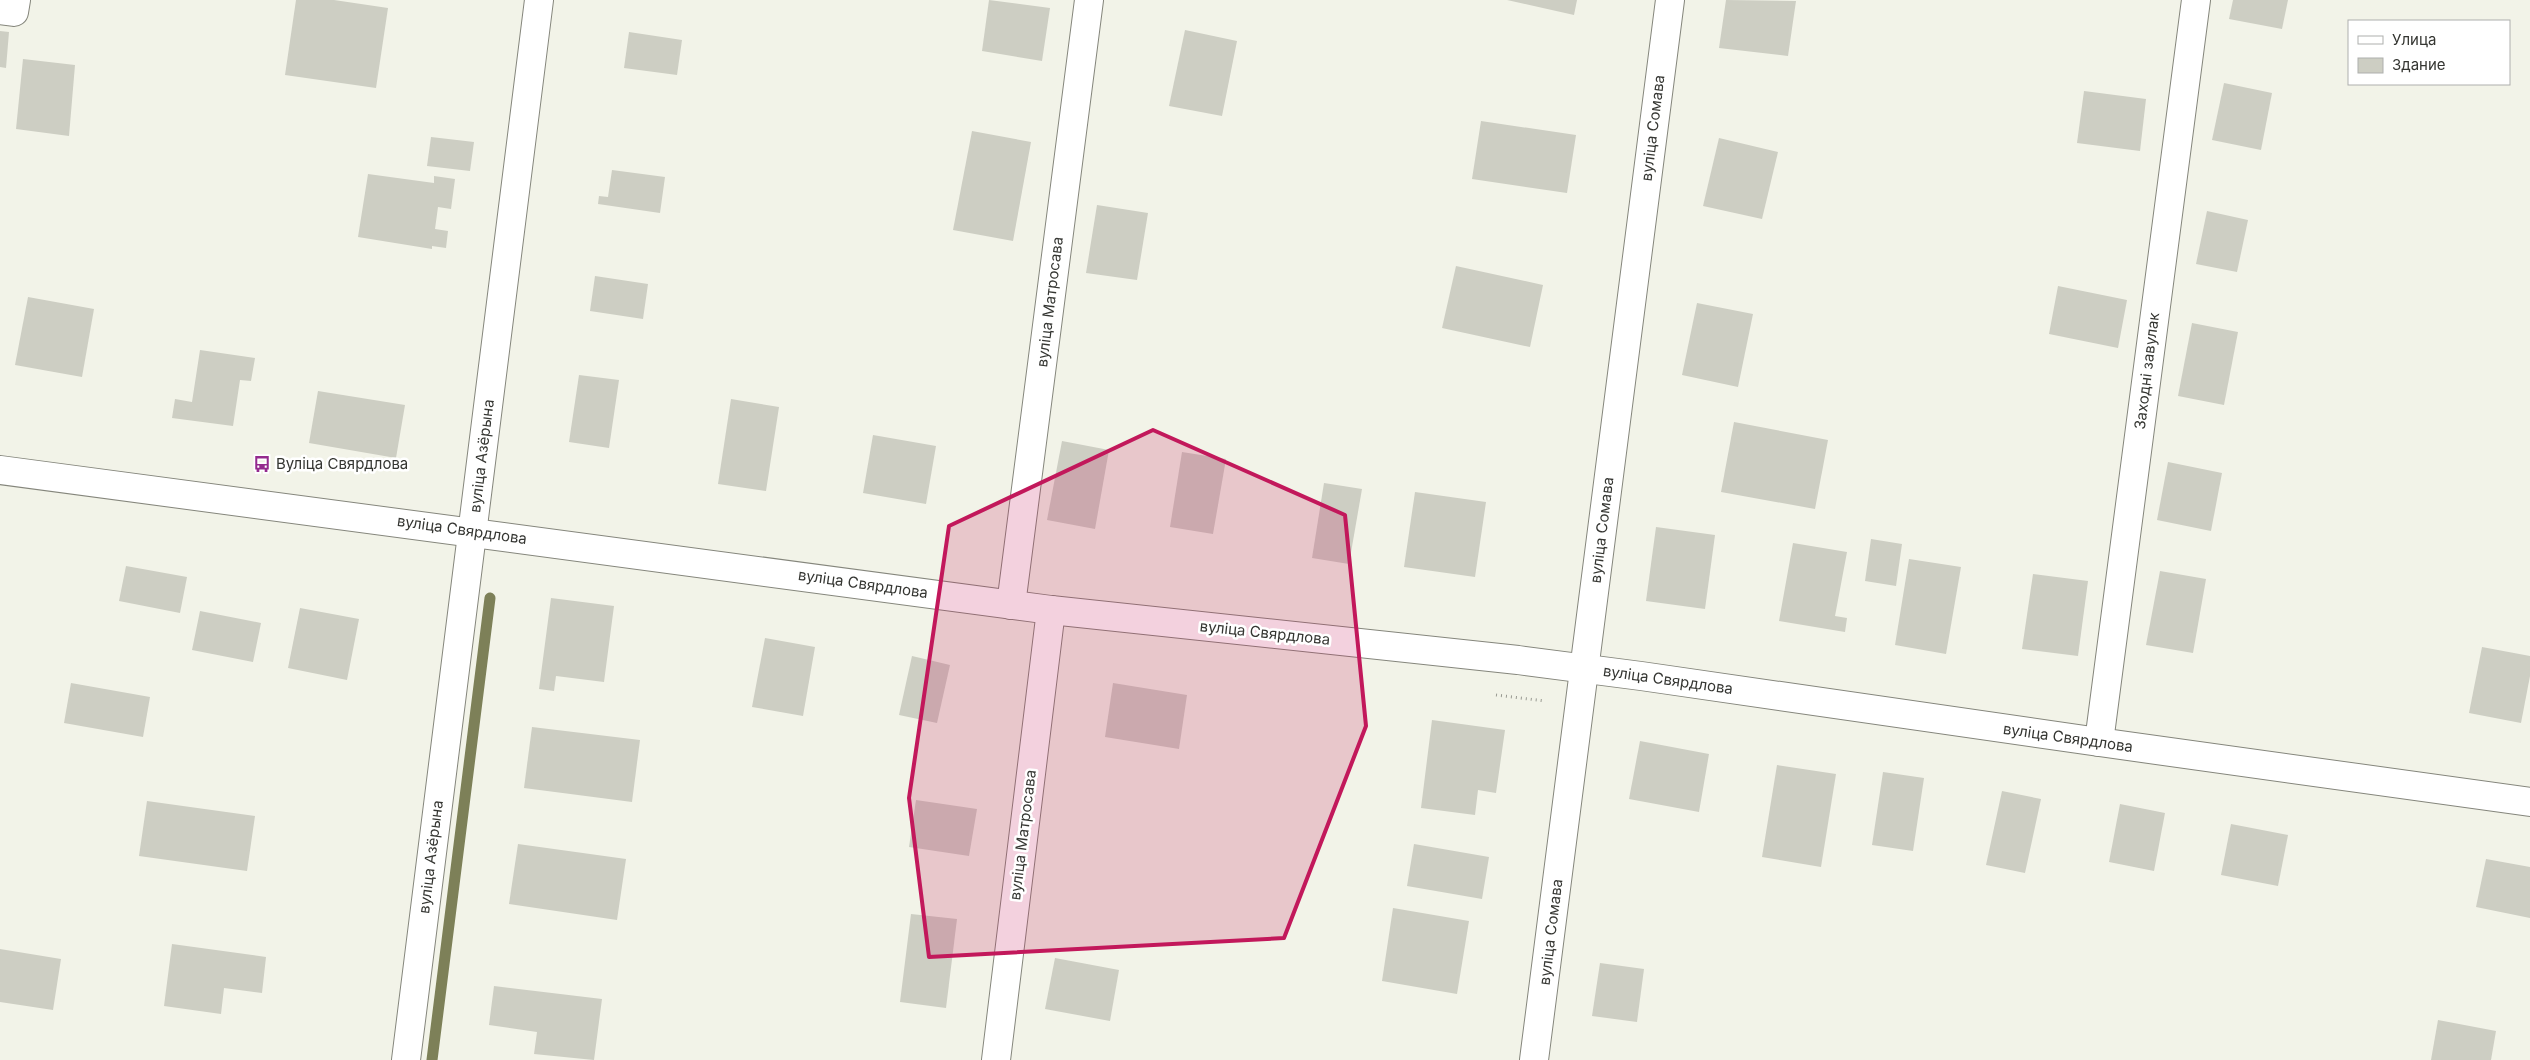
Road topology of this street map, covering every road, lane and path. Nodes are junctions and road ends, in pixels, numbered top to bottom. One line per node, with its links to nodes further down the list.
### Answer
1 (16, 0): 6 (street)
2 (539, 0): 8 (street, вуліца Азёрына)
3 (1089, 0): 9 (street, вуліца Матросава)
4 (1670, 0): 11 (street, вуліца Сомава)
5 (2196, 0): 12 (street, Заходні завулак)
6 (0, 10)
7 (0, 470): 8 (street, вуліца Свярдлова)
8 (472, 531): 9 (street, вуліца Свярдлова); 14 (street, вуліца Азёрына)
9 (1011, 604): 10 (street, вуліца Свярдлова)
10 (1051, 610): 11 (street, вуліца Свярдлова); 15 (street, вуліца Матросава)
11 (1584, 670): 12 (street, вуліца Свярдлова); 16 (street, вуліца Сомава)
12 (2099, 742): 13 (street, вуліца Свярдлова)
13 (2530, 802)
14 (406, 1060)
15 (996, 1060)
16 (1534, 1060)

